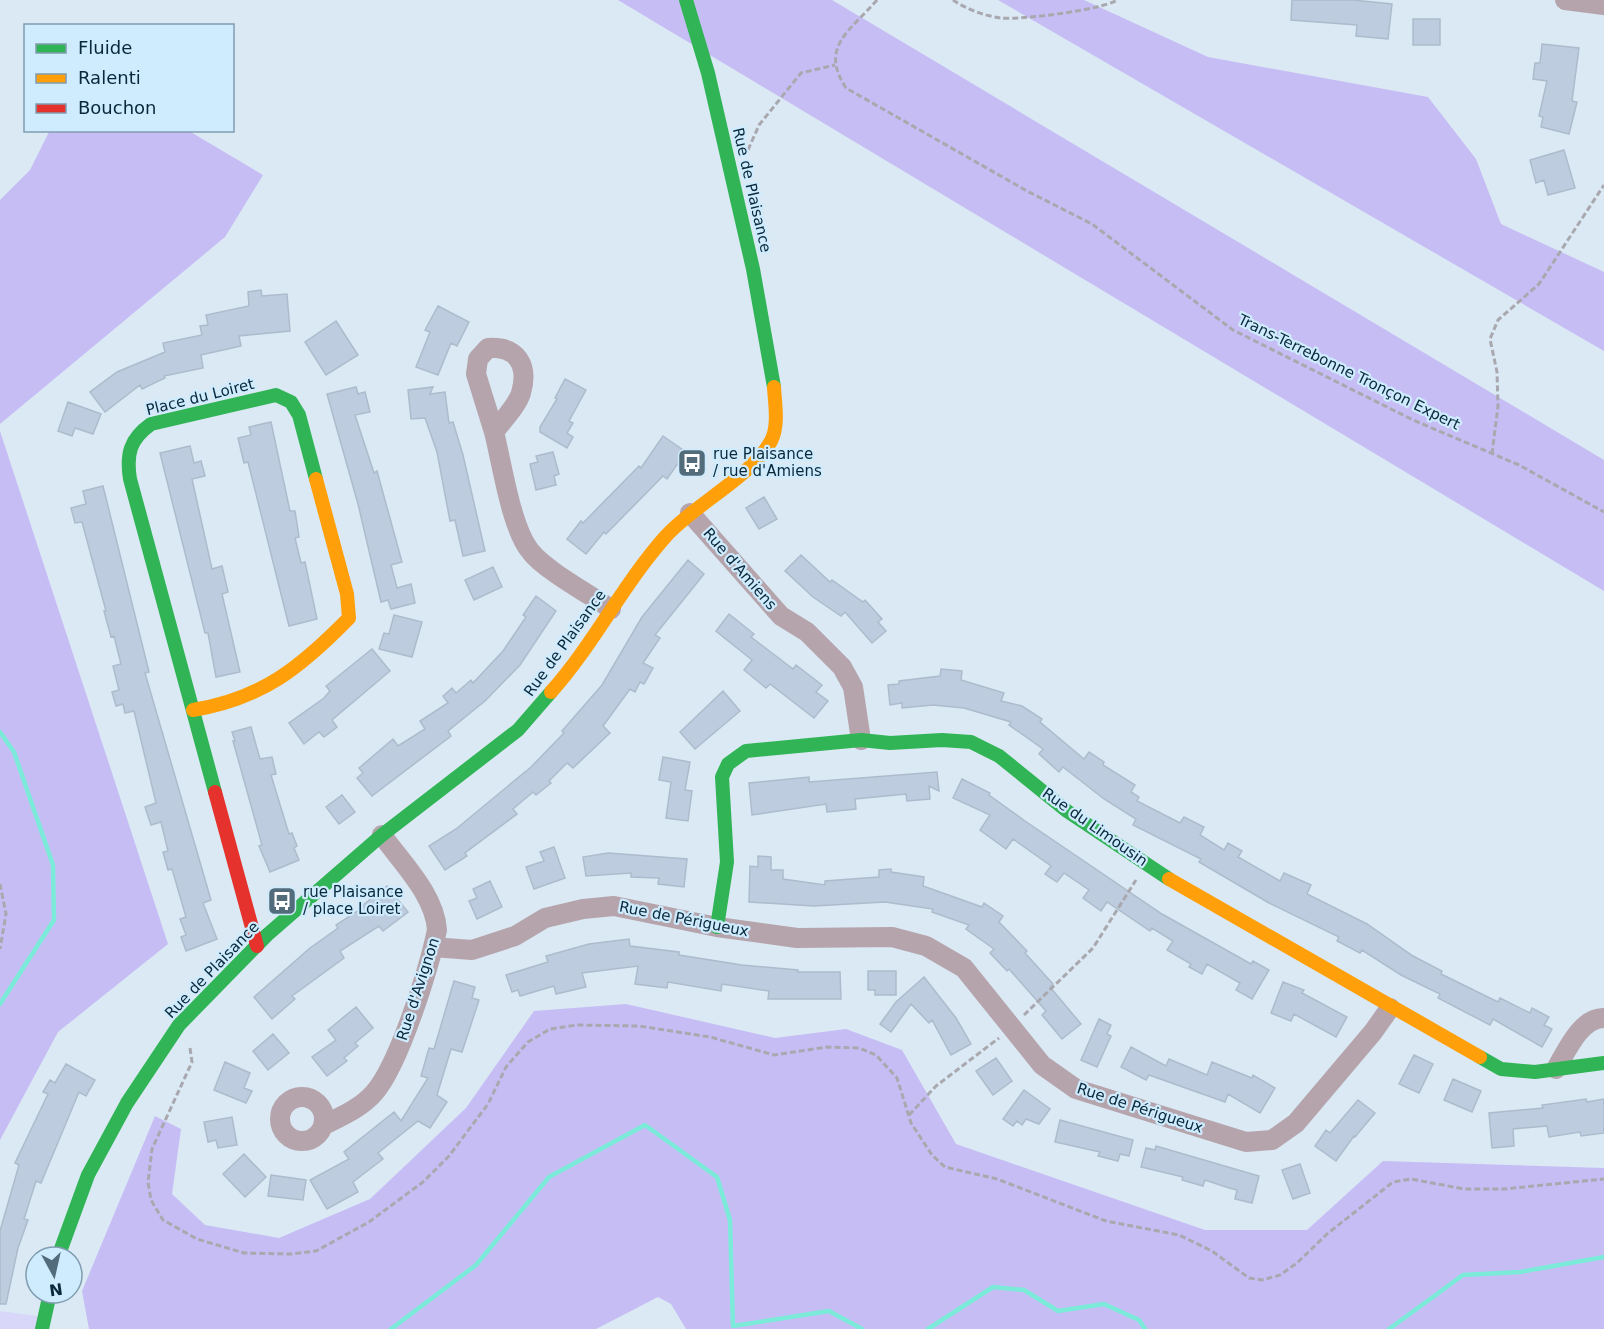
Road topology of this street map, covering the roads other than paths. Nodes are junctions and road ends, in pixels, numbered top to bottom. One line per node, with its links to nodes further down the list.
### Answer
1 (686, 0): 5 (street, Rue de Plaisance)
2 (1565, 0): 3 (street)
3 (1604, 5)
4 (494, 432): 6 (street)
5 (690, 513): 6 (street, Rue de Plaisance); 8 (street, Rue d'Amiens)
6 (610, 609): 9 (street, Rue de Plaisance)
7 (193, 710): 7 (street, Place du Loiret); 11 (street, Place du Loiret)
8 (861, 740): 10 (street, Rue du Limousin); 13 (street, Rue du Limousin)
9 (382, 835): 11 (street, Rue de Plaisance); 12 (street, Rue d'Avignon)
10 (717, 927): 12 (street, Rue de Périgueux); 13 (street, Rue de Périgueux)
11 (257, 946): 18 (street, Rue de Plaisance)
12 (433, 947): 17 (street, Rue d'Avignon)
13 (1390, 1008): 16 (street, Rue du Limousin)
14 (1604, 1018): 16 (street)
15 (1604, 1063): 16 (street, Rue du Limousin)
16 (1556, 1069)
17 (324, 1125)
18 (62, 1245)
19 (47, 1305): 20 (street)
20 (42, 1329)

